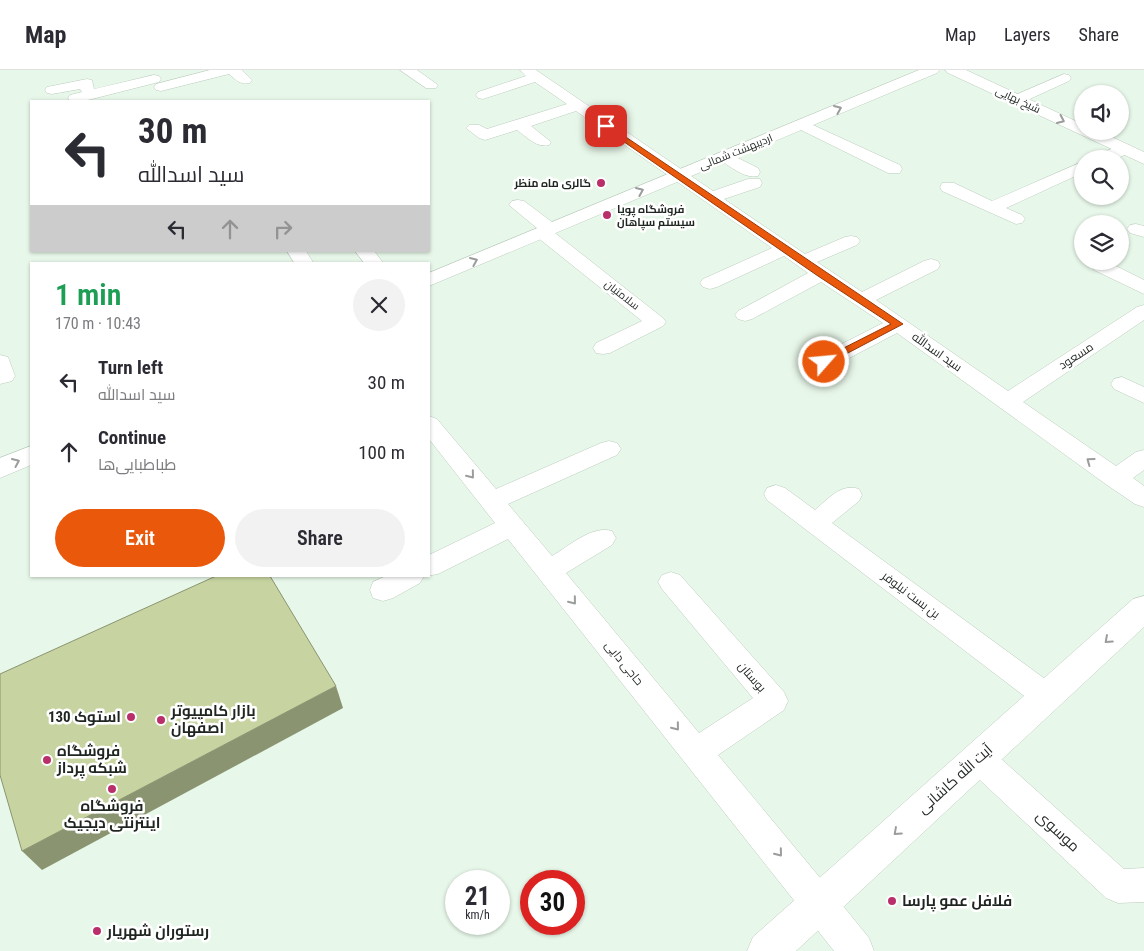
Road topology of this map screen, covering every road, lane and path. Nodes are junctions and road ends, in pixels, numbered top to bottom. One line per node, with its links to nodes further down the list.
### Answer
1 (227, 70): 8 (street)
2 (233, 70): 9 (street)
3 (407, 70): 10 (street)
4 (932, 70): 18 (street, اردیبهشت شمالی, one-way to 4)
5 (953, 70): 15 (street, شیخ بهایی)
6 (532, 73): 12 (street); 16 (street, سید اسدالله)
7 (1064, 78): 15 (street)
8 (154, 79): 13 (street); 14 (street)
9 (245, 80)
10 (431, 85)
11 (52, 90): 13 (street)
12 (483, 95)
13 (82, 98)
14 (172, 100)
15 (1016, 100): 19 (street, شیخ بهایی, one-way to 19)
16 (578, 106): 17 (street); 28 (street, سید اسدالله)
17 (519, 124): 20 (street); 22 (street)
18 (802, 125): 24 (street, اردیبهشت شمالی); 26 (street)
19 (1074, 126)
20 (474, 128)
21 (1104, 140): 23 (street, شیخ بهایی)
22 (543, 142)
23 (1123, 149): 25 (street, شیخ بهایی)
24 (726, 158): 28 (street, اردیبهشت شمالی); 30 (street)
25 (1144, 159)
26 (894, 169)
27 (1074, 171): 32 (street)
28 (677, 175): 30 (street, سید اسدالله); 34 (street, اردیبهشت شمالی, one-way to 28)
29 (948, 187): 32 (street)
30 (712, 198): 36 (street, سید اسدالله)
31 (518, 205): 34 (street)
32 (992, 208): 33 (street)
33 (1016, 219)
34 (547, 231): 43 (street, اردیبهشت شمالی, one-way to 34); 50 (street, سلامتیان)
35 (851, 240): 38 (street)
36 (785, 249): 38 (street, سید اسدالله); 44 (street)
37 (365, 252): 39 (street)
38 (803, 261): 42 (street, سید اسدالله)
39 (373, 262)
40 (930, 265): 46 (street)
41 (1109, 270): 45 (street)
42 (821, 274): 46 (street, سید اسدالله); 48 (street)
43 (430, 280)
44 (710, 282)
45 (1144, 288)
46 (861, 300): 49 (street, سید اسدالله)
47 (1144, 312): 56 (street, مسعود)
48 (745, 315)
49 (898, 324): 52 (street); 56 (street, سید اسدالله)
50 (603, 348)
51 (0, 362): 53 (street)
52 (824, 362)
53 (0, 377)
54 (1122, 384): 55 (street)
55 (1144, 396)
56 (1007, 402): 62 (street, سید اسدالله, one-way to 56)
57 (434, 440): 66 (street, حاجی دایی, one-way to 66)
58 (609, 449): 66 (street)
59 (30, 455): 61 (street, one-way to 59)
60 (1144, 458): 62 (street)
61 (0, 469)
62 (1116, 479): 65 (street, سید اسدالله)
63 (776, 494): 67 (street, بن بست نیلوفر)
64 (850, 495): 67 (street)
65 (1144, 498)
66 (491, 501): 68 (street, حاجی دایی)
67 (816, 524): 76 (street, بن بست نیلوفر)
68 (512, 526): 70 (street); 71 (street, حاجی دایی)
69 (602, 538): 71 (street)
70 (430, 567)
71 (549, 571): 77 (street, حاجی دایی, one-way to 77)
72 (409, 577): 74 (street)
73 (671, 582): 77 (street, بوستان)
74 (383, 590)
75 (1144, 608): 76 (street, آیت الله کاشانی, one-way to 76)
76 (1046, 696): 78 (street, آیت الله کاشانی)
77 (696, 752): 80 (street, حاجی دایی, one-way to 80)
78 (978, 758): 79 (street, موسوی); 80 (street, آیت الله کاشانی, one-way to 80)
79 (1144, 885)
80 (820, 903): 81 (street, آیت الله کاشانی); 82 (street, حاجی دایی)
81 (767, 951)
82 (856, 951)

